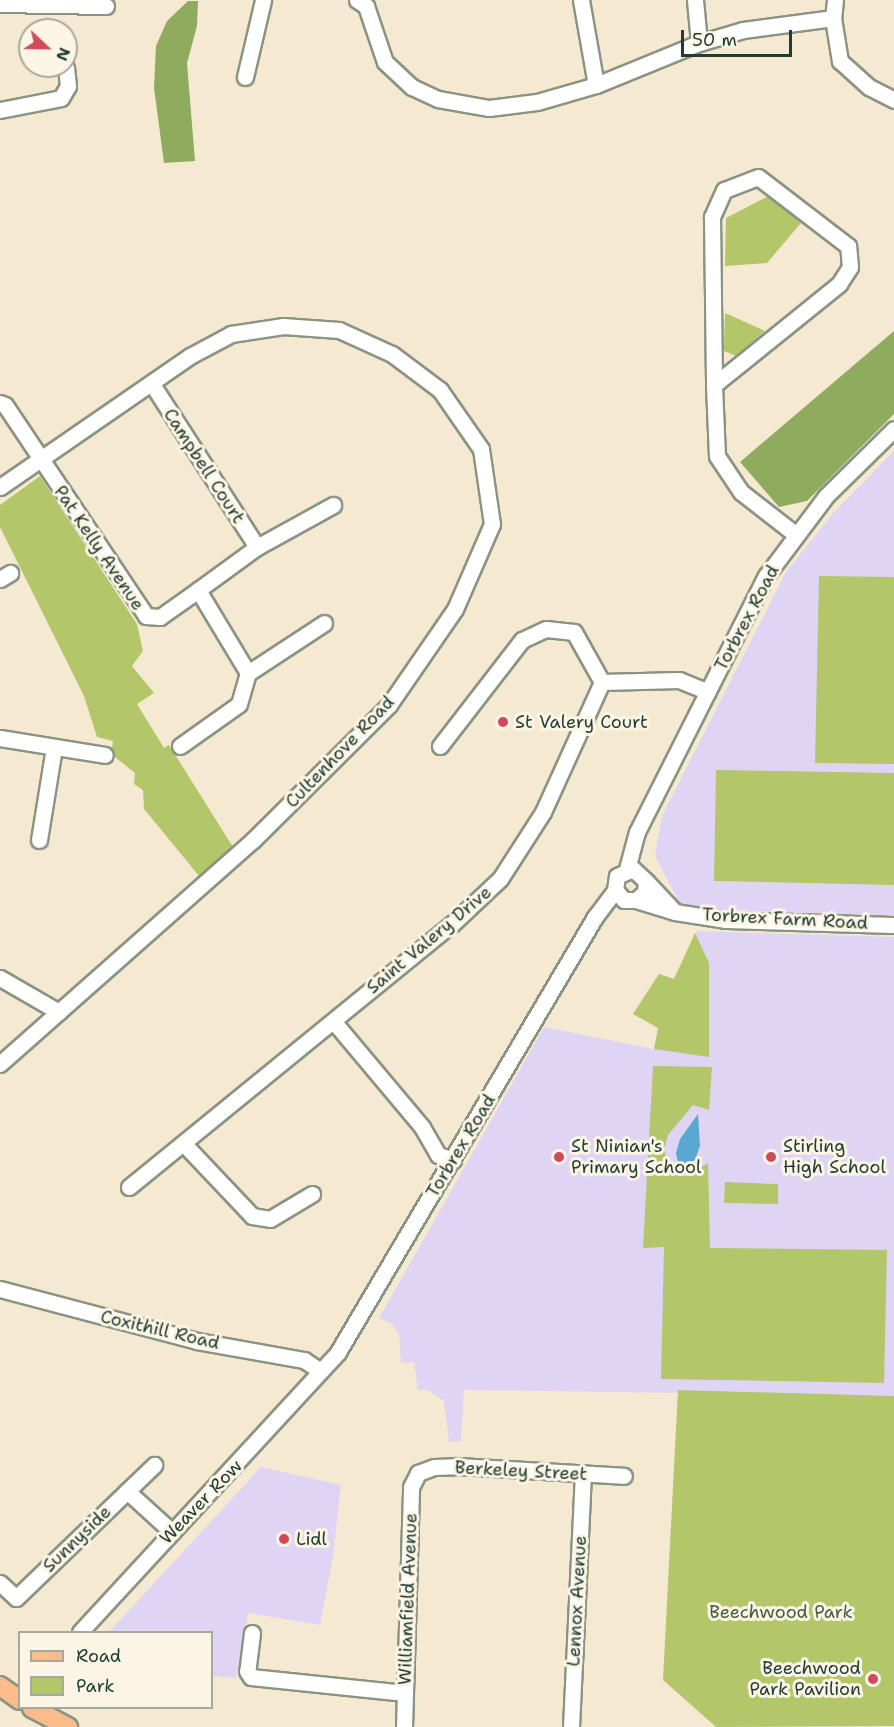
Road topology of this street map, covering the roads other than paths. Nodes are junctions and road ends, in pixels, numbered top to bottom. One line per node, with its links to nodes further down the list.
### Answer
1 (263, 0): 10 (street)
2 (581, 0): 12 (street)
3 (695, 0): 9 (street)
4 (835, 0): 8 (street)
5 (365, 2): 12 (street)
6 (0, 4): 7 (street)
7 (106, 6)
8 (833, 18): 9 (street); 13 (street)
9 (699, 43): 12 (street)
10 (245, 77)
11 (67, 78): 14 (street)
12 (596, 85)
13 (894, 100)
14 (0, 110)
15 (152, 384): 19 (street, Cultenhove Road); 23 (street, Campbell Court); 40 (street, Cultenhove Road)
16 (714, 385): 16 (street); 22 (street)
17 (0, 403): 19 (street)
18 (894, 429): 22 (street, Torbrex Road)
19 (39, 459): 20 (street, Cultenhove Road); 24 (street, Pat Kelly Avenue)
20 (0, 487)
21 (333, 505): 23 (street)
22 (795, 534): 28 (street, Torbrex Road)
23 (257, 547): 24 (street)
24 (198, 590): 26 (street)
25 (324, 623): 26 (street)
26 (248, 673): 30 (street)
27 (602, 682): 28 (street); 31 (street); 41 (street, Saint Valery Drive)
28 (708, 692): 35 (street, Torbrex Road)
29 (0, 738): 32 (street)
30 (180, 746)
31 (440, 746)
32 (54, 747): 33 (street); 34 (street)
33 (105, 755)
34 (39, 840)
35 (637, 874): 36 (street, Torbrex Road); 36 (street, Torbrex Road); 37 (street, Torbrex Farm Road)
36 (625, 897): 37 (street, Torbrex Farm Road); 44 (street, Torbrex Road)
37 (675, 912): 38 (street, Torbrex Farm Road)
38 (894, 925)
39 (0, 978): 40 (street)
40 (59, 1012): 42 (street, Cultenhove Road)
41 (334, 1022): 43 (street, Saint Valery Drive); 44 (street)
42 (0, 1064)
43 (184, 1144): 45 (street, Saint Valery Drive); 46 (street)
44 (453, 1160): 48 (street, Torbrex Road)
45 (129, 1187)
46 (312, 1194)
47 (0, 1289): 48 (street, Coxithill Road)
48 (320, 1370): 54 (street, Weaver Row)
49 (154, 1465): 53 (street, Sunnyside)
50 (418, 1473): 51 (street, Berkeley Street); 59 (street, Williamfield Avenue)
51 (583, 1474): 52 (street, Berkeley Street); 64 (street, Lennox Avenue)
52 (624, 1476)
53 (127, 1491): 54 (street); 55 (street, Sunnyside)
54 (172, 1532): 56 (street, Weaver Row)
55 (0, 1583)
56 (81, 1631)
57 (252, 1633): 59 (street)
58 (0, 1686): 60 (main road)
59 (405, 1693): 63 (street, Williamfield Avenue)
60 (18, 1699)
61 (36, 1709): 62 (main road)
62 (68, 1727)
63 (404, 1727)
64 (571, 1727)

